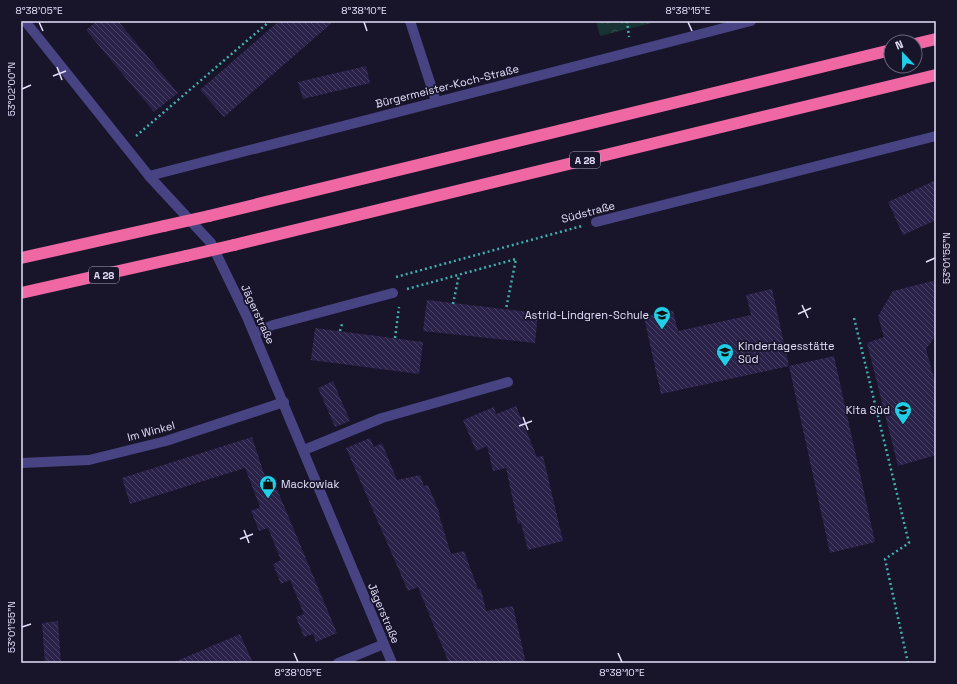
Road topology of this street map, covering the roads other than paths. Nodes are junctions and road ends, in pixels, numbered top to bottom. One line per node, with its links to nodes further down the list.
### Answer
1 (25, 21): 10 (street, Jägerstraße)
2 (410, 21): 8 (street)
3 (748, 21): 8 (street, Bürgermeister-Koch-Straße)
4 (936, 39): 5 (highway)
5 (923, 42)
6 (883, 52): 12 (highway, bridge)
7 (936, 75): 14 (highway, A 28, bridge)
8 (436, 101): 10 (street, Bürgermeister-Koch-Straße)
9 (936, 136): 11 (street, Südstraße)
10 (149, 176): 15 (street, Jägerstraße)
11 (596, 222)
12 (21, 258)
13 (397, 292): 15 (street)
14 (21, 293)
15 (254, 333): 17 (street, Jägerstraße)
16 (508, 382): 18 (street)
17 (284, 402): 18 (street, Jägerstraße); 19 (street, Im Winkel)
18 (304, 450): 20 (street, Jägerstraße)
19 (21, 463)
20 (384, 644): 21 (street); 22 (street, Jägerstraße)
21 (338, 663)
22 (392, 663)

